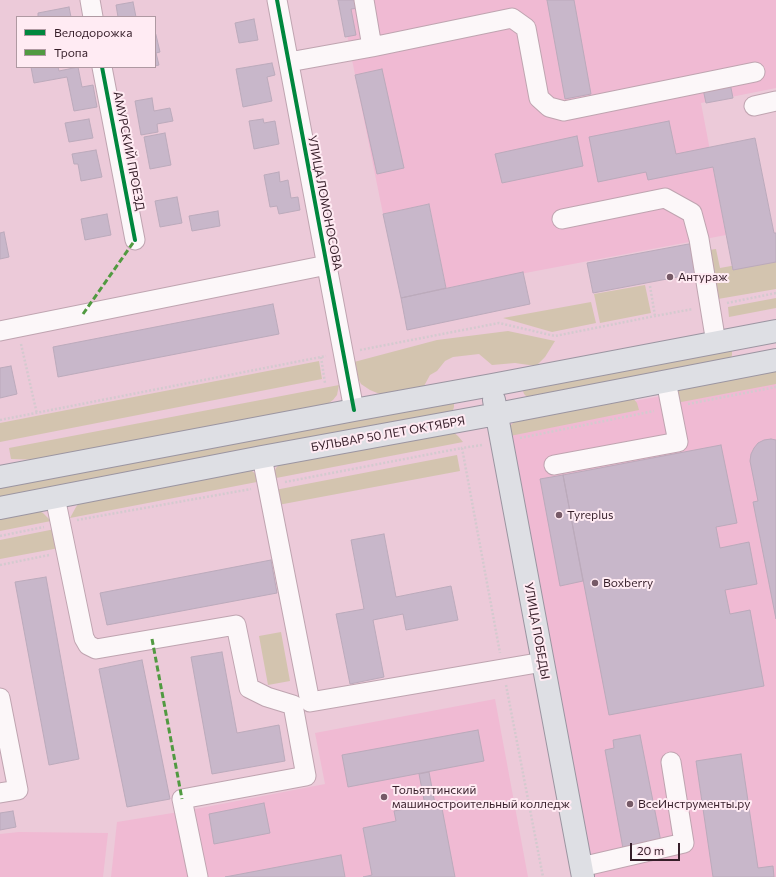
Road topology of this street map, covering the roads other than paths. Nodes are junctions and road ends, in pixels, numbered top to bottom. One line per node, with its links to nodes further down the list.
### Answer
1 (90, 0): 4 (street)
2 (277, 0): 6 (street, УЛИЦА ЛОМОНОСОВА)
3 (364, 0): 5 (street)
4 (93, 16)
5 (372, 47): 6 (street); 8 (street)
6 (289, 62): 13 (street, УЛИЦА ЛОМОНОСОВА)
7 (102, 68): 12 (street, АМУРСКИЙ ПРОЕЗД)
8 (755, 72)
9 (776, 102): 10 (street)
10 (754, 106)
11 (562, 219): 17 (street)
12 (135, 240)
13 (327, 265): 14 (street); 22 (street, УЛИЦА ЛОМОНОСОВА)
14 (9, 329)
15 (776, 331): 16 (main road)
16 (746, 337): 17 (main road); 19 (main road)
17 (716, 342): 21 (main road)
18 (776, 360): 19 (main road, БУЛЬВАР 50 ЛЕТ ОКТЯБРЯ)
19 (750, 365): 20 (main road, БУЛЬВАР 50 ЛЕТ ОКТЯБРЯ)
20 (666, 381): 23 (main road, БУЛЬВАР 50 ЛЕТ ОКТЯБРЯ); 25 (street)
21 (492, 385): 22 (main road); 23 (main road, УЛИЦА ПОБЕДЫ)
22 (354, 410): 26 (main road)
23 (497, 414): 24 (main road, БУЛЬВАР 50 ЛЕТ ОКТЯБРЯ); 29 (main road, УЛИЦА ПОБЕДЫ)
24 (262, 457): 27 (main road, БУЛЬВАР 50 ЛЕТ ОКТЯБРЯ); 31 (street)
25 (554, 465)
26 (0, 477)
27 (55, 497): 28 (main road, БУЛЬВАР 50 ЛЕТ ОКТЯБРЯ); 31 (street)
28 (0, 508)
29 (542, 662): 31 (street); 34 (main road, УЛИЦА ПОБЕДЫ)
30 (0, 698): 33 (street)
31 (302, 704): 35 (street)
32 (671, 762): 34 (street)
33 (0, 793)
34 (582, 872)
35 (198, 877)

